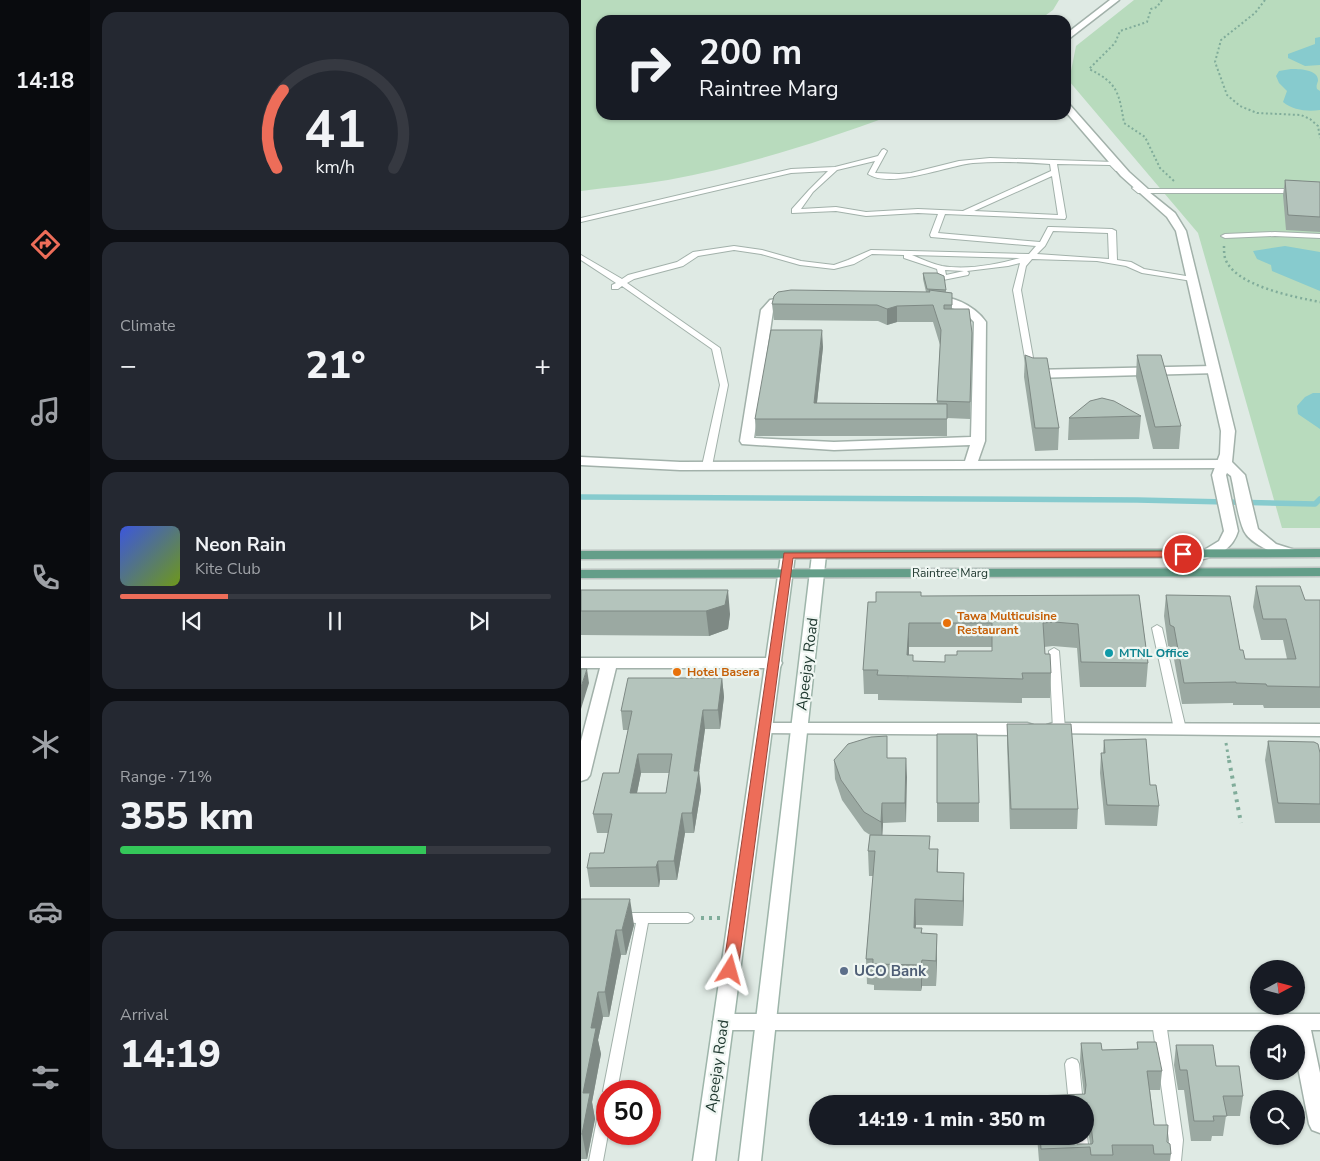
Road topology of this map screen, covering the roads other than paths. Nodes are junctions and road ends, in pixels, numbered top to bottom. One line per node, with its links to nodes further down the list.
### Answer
1 (1115, 0): 2 (street)
2 (1071, 34)
3 (1071, 112): 9 (street)
4 (884, 150): 5 (lane)
5 (879, 158): 6 (lane); 7 (lane)
6 (1053, 163): 8 (lane); 9 (lane)
7 (835, 169): 11 (lane); 14 (lane)
8 (1055, 172): 12 (lane); 13 (lane)
9 (1144, 190): 10 (lane); 23 (street)
10 (1320, 191)
11 (942, 212): 12 (lane); 18 (lane)
12 (964, 213): 13 (lane)
13 (1062, 217): 15 (lane)
14 (581, 220)
15 (1051, 228): 18 (lane); 22 (lane)
16 (1225, 236): 17 (lane)
17 (1320, 236)
18 (1042, 244): 20 (lane)
19 (899, 253): 20 (lane); 20 (lane); 24 (lane)
20 (1034, 256): 22 (lane); 28 (lane)
21 (581, 258): 24 (lane)
22 (1113, 262): 23 (lane)
23 (1192, 279): 27 (street)
24 (619, 285): 33 (lane)
25 (804, 298): 29 (street)
26 (921, 300): 29 (street)
27 (1213, 370): 28 (street); 31 (street)
28 (1032, 374)
29 (978, 441): 32 (street)
30 (581, 461): 33 (street)
31 (1226, 464): 32 (street); 35 (street); 39 (street)
32 (970, 465): 33 (street)
33 (707, 466)
34 (1320, 553): 35 (main road, Raintree Marg)
35 (1290, 554): 39 (main road, Raintree Marg)
36 (581, 555): 37 (main road, Raintree Marg)
37 (788, 555): 38 (main road, Raintree Marg); 42 (street, Apeejay Road)
38 (819, 555): 39 (main road, Raintree Marg); 43 (street, Apeejay Road)
39 (1203, 555)
40 (1320, 572): 43 (main road, Raintree Marg)
41 (581, 574): 42 (main road, Raintree Marg)
42 (785, 574): 43 (main road, Raintree Marg); 48 (street, Apeejay Road)
43 (817, 574): 50 (street, Apeejay Road)
44 (1157, 628): 52 (lane)
45 (1054, 651): 51 (lane)
46 (581, 663): 47 (street)
47 (609, 663): 48 (street); 54 (street)
48 (773, 663): 49 (street, Apeejay Road)
49 (764, 729): 50 (street); 58 (street, Apeejay Road)
50 (799, 729): 51 (street); 59 (street, Apeejay Road)
51 (1059, 729): 52 (street)
52 (1180, 729): 53 (street)
53 (1320, 730)
54 (581, 775)
55 (610, 918): 56 (lane)
56 (643, 918): 57 (lane); 64 (lane)
57 (688, 918)
58 (723, 1022): 59 (street); 70 (street, Apeejay Road)
59 (765, 1022): 60 (street); 71 (street, Apeejay Road)
60 (1159, 1022): 61 (street); 73 (lane)
61 (1299, 1022): 62 (street); 66 (street)
62 (1320, 1022)
63 (1072, 1064): 65 (lane)
64 (612, 1080)
65 (1075, 1095)
66 (1320, 1124)
67 (600, 1145): 69 (lane)
68 (1081, 1145): 72 (lane)
69 (597, 1161)
70 (704, 1161)
71 (750, 1161)
72 (1083, 1161)
73 (1174, 1161)

